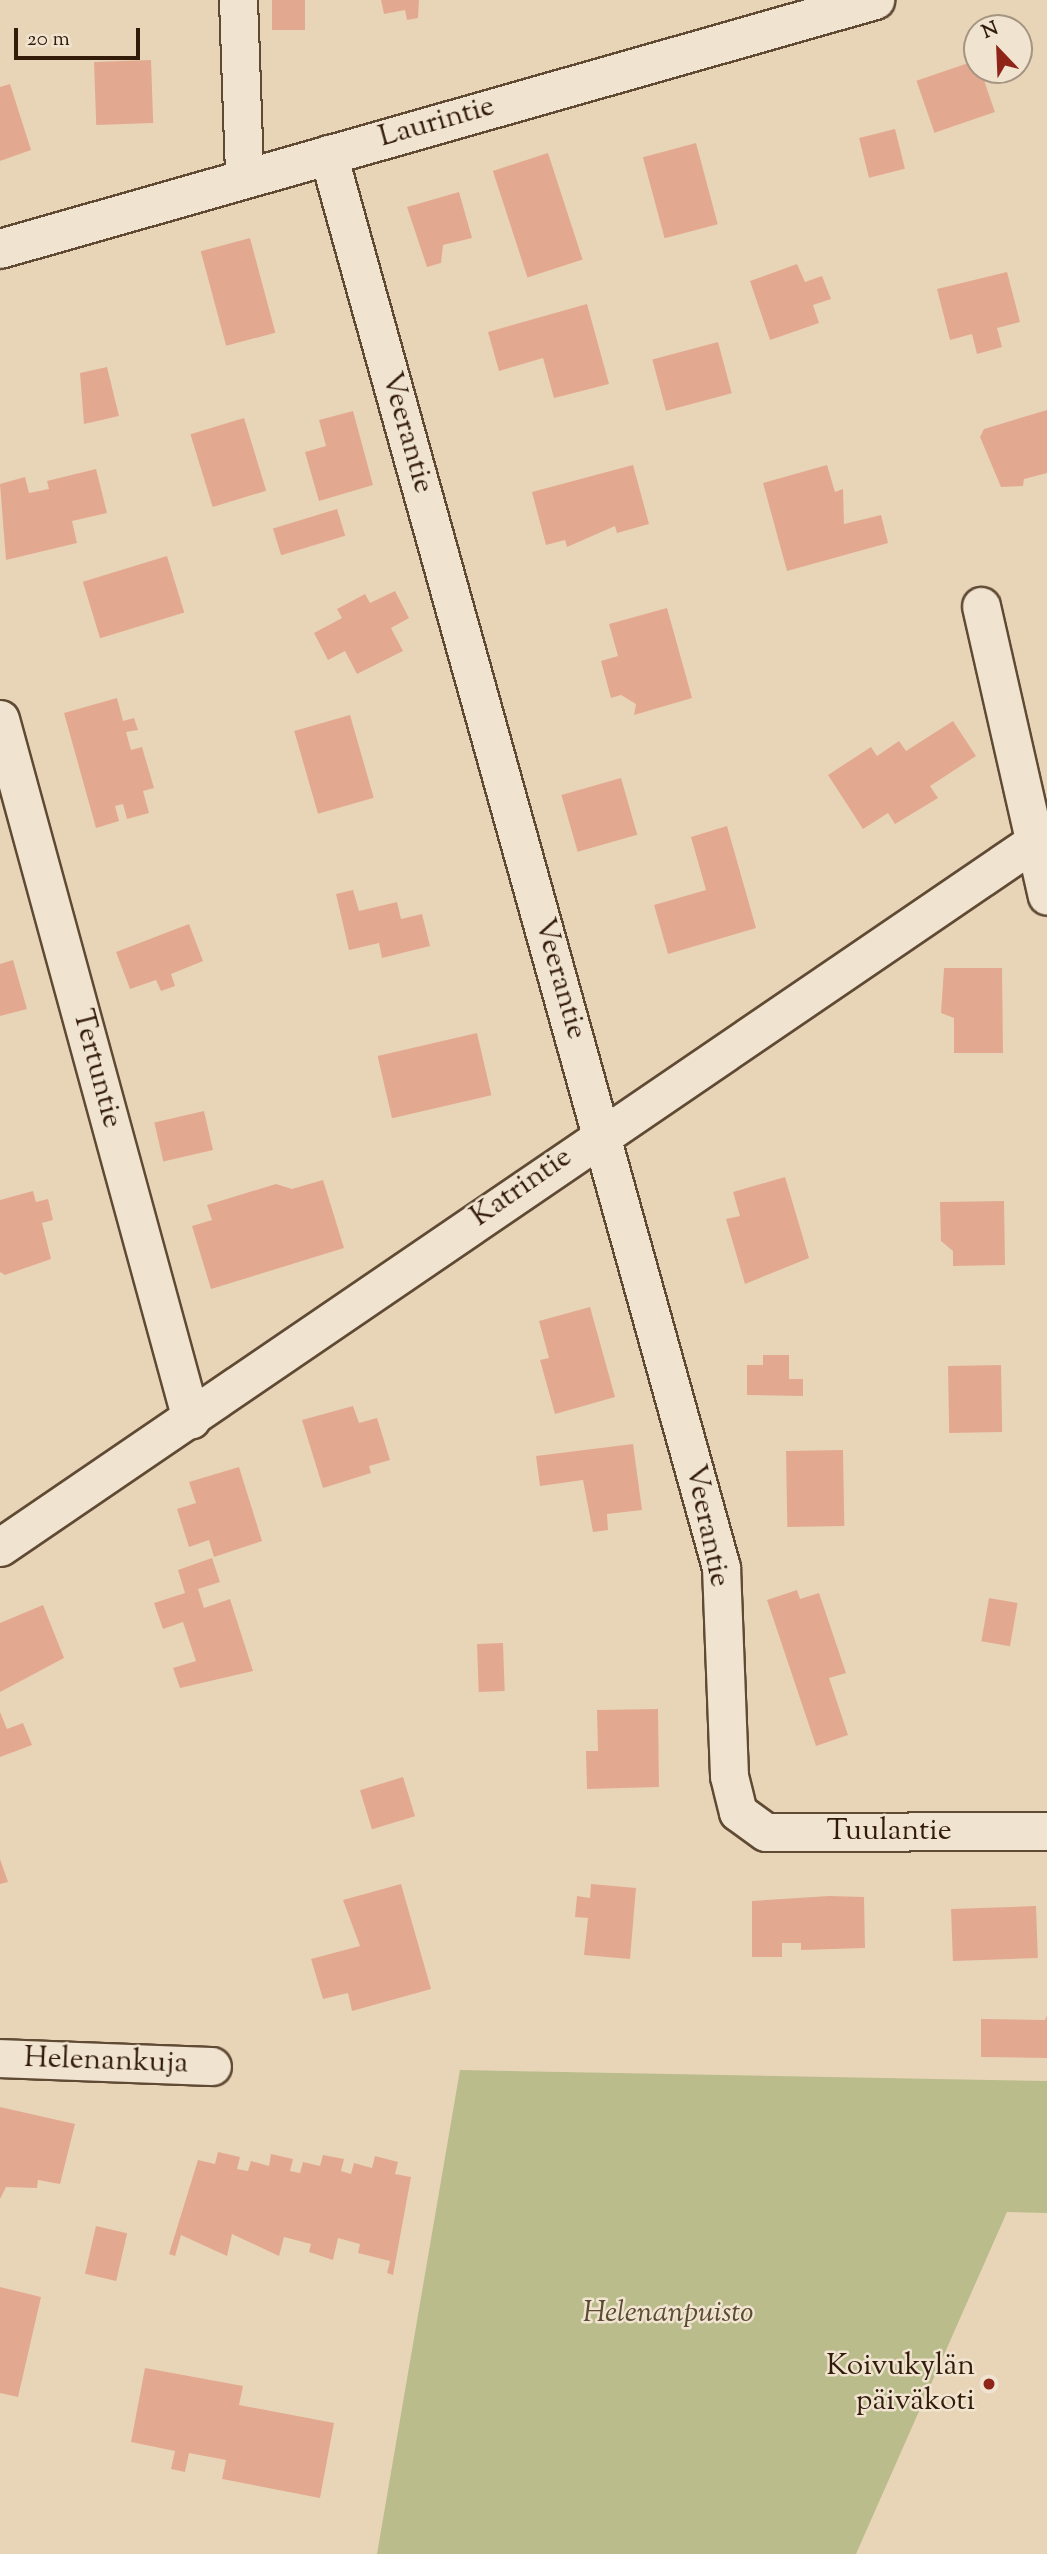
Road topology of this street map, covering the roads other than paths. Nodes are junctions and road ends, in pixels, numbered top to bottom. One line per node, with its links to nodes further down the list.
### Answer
1 (238, 0): 4 (street)
2 (875, 0): 3 (street, Laurintie)
3 (328, 154): 4 (street, Laurintie); 10 (street, Veerantie)
4 (244, 176): 5 (street, Laurintie)
5 (0, 249)
6 (981, 606): 8 (street)
7 (0, 719): 11 (street, Tertuntie)
8 (1041, 837): 9 (street); 10 (street, Katrintie)
9 (1047, 896)
10 (601, 1132): 11 (street, Katrintie); 13 (street, Veerantie)
11 (191, 1419): 12 (street, Katrintie)
12 (0, 1547)
13 (738, 1812): 14 (street, Tuulantie)
14 (1047, 1830)
15 (0, 2058): 16 (street, Helenankuja)
16 (212, 2066)

